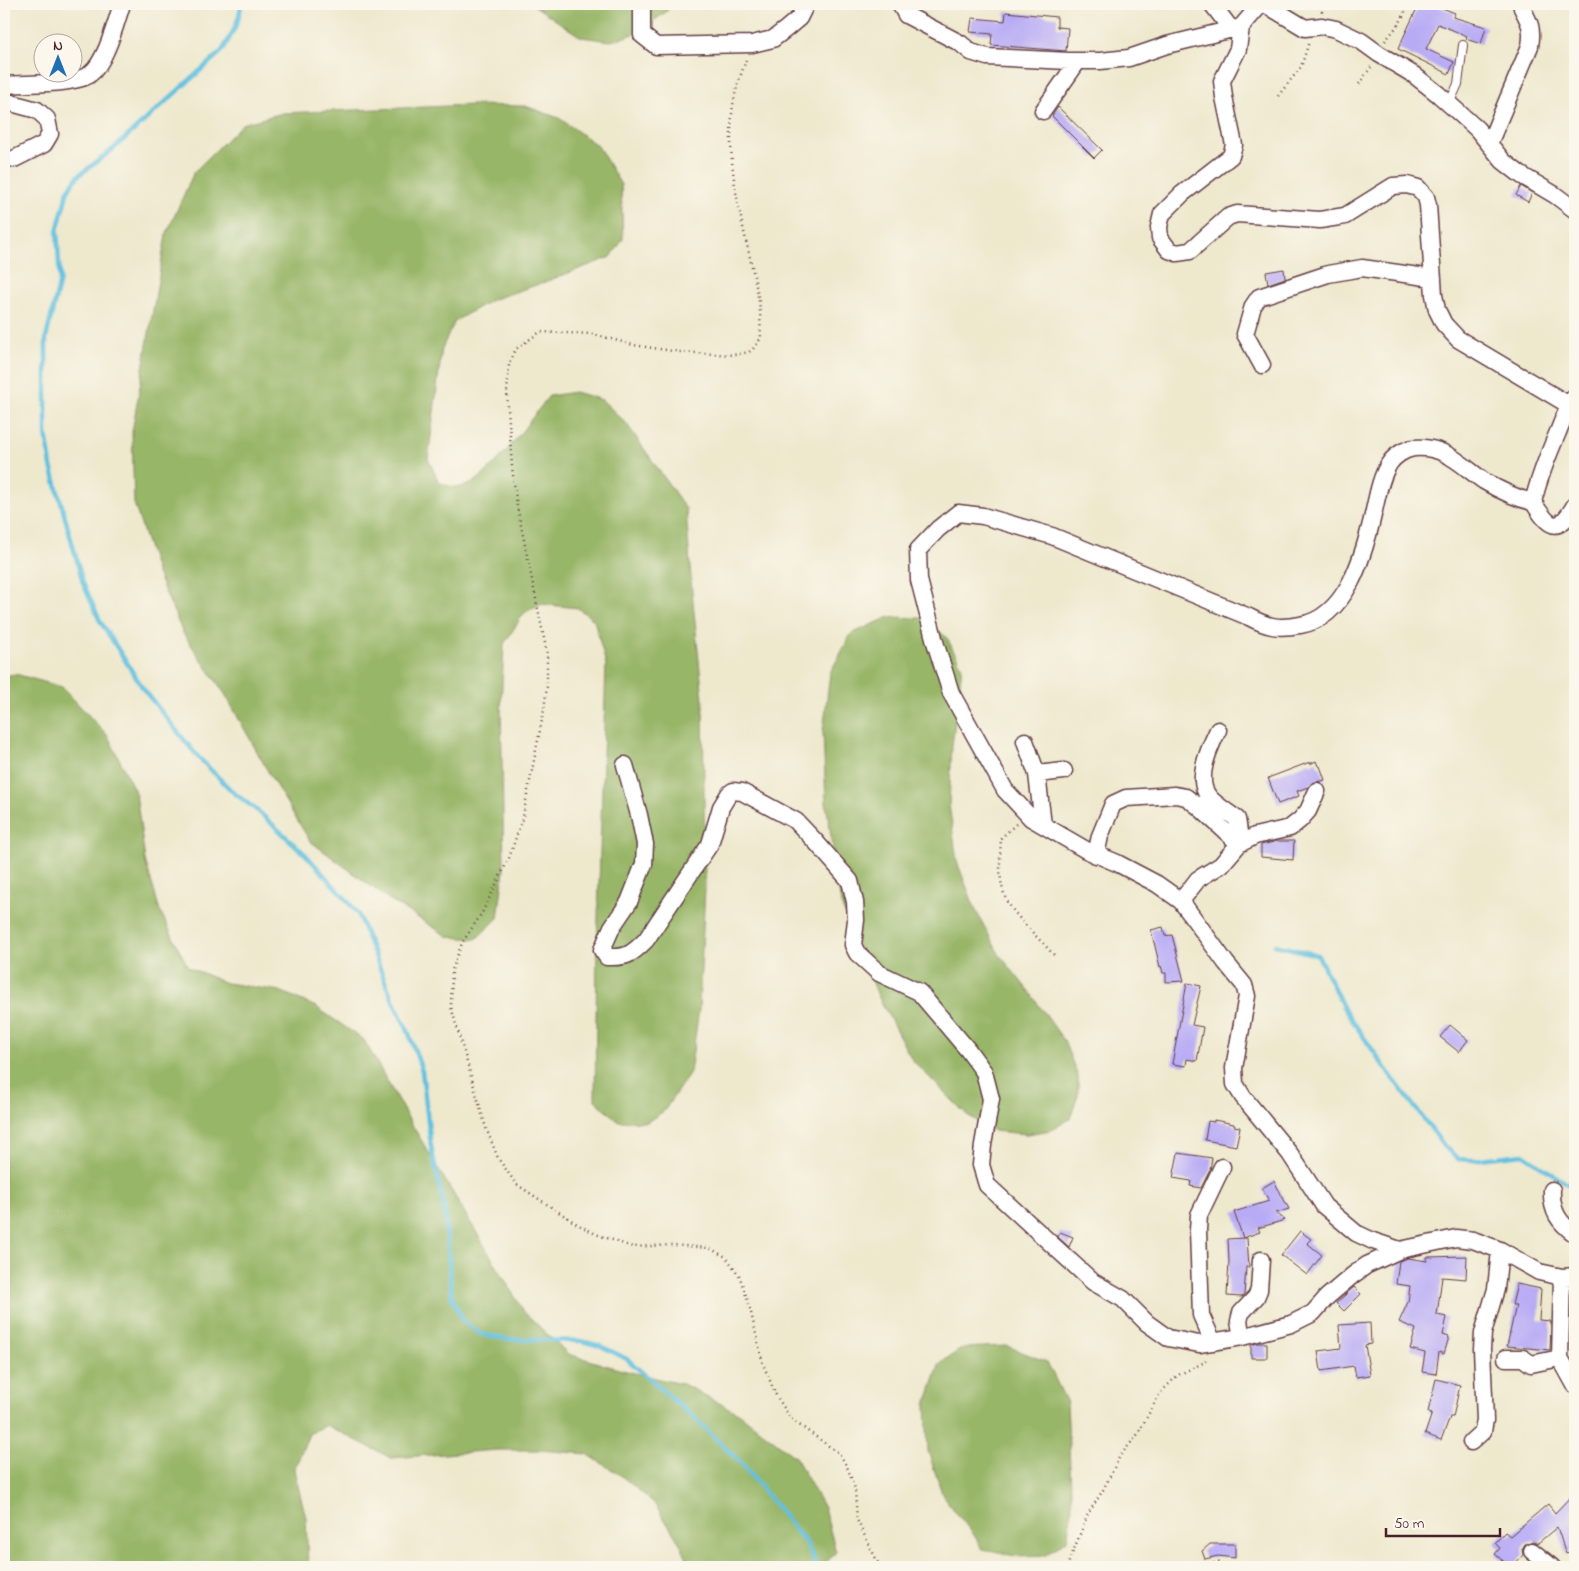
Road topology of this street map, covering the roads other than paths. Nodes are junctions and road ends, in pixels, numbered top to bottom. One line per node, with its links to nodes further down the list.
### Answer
1 (122, 4): 12 (street)
2 (642, 4): 3 (street)
3 (806, 4)
4 (900, 4): 11 (street)
5 (1212, 4): 9 (street)
6 (1261, 4): 9 (street)
7 (1266, 4): 14 (street)
8 (1522, 8): 16 (street)
9 (1236, 28): 11 (street); 19 (street)
10 (1463, 45): 14 (lane)
11 (1078, 61): 15 (street)
12 (4, 86)
13 (4, 101): 17 (street)
14 (1449, 104): 16 (street)
15 (1043, 111)
16 (1489, 144): 18 (street)
17 (14, 158)
18 (1575, 210)
19 (1433, 278): 20 (street); 21 (street)
20 (1262, 365)
21 (1572, 400): 22 (street)
22 (1533, 502): 23 (street); 30 (street)
23 (1575, 505)
24 (1218, 730): 31 (street)
25 (1025, 741): 28 (street)
26 (625, 765): 42 (street)
27 (1064, 770): 28 (street)
28 (1037, 774): 30 (street)
29 (1317, 791): 31 (street)
30 (1042, 825): 32 (street)
31 (1239, 844): 32 (street); 33 (street)
32 (1096, 855): 33 (street)
33 (1181, 901): 37 (street)
34 (1222, 1166): 42 (street)
35 (1552, 1190): 36 (street)
36 (1575, 1234)
37 (1400, 1250): 38 (street); 41 (street)
38 (1500, 1250): 40 (street); 46 (street)
39 (1261, 1260): 41 (street)
40 (1569, 1276): 44 (street)
41 (1242, 1337): 42 (street)
42 (1213, 1342)
43 (1506, 1358): 44 (street)
44 (1560, 1358): 45 (street)
45 (1575, 1385)
46 (1471, 1442)
47 (1532, 1551): 48 (street)
48 (1552, 1567)

